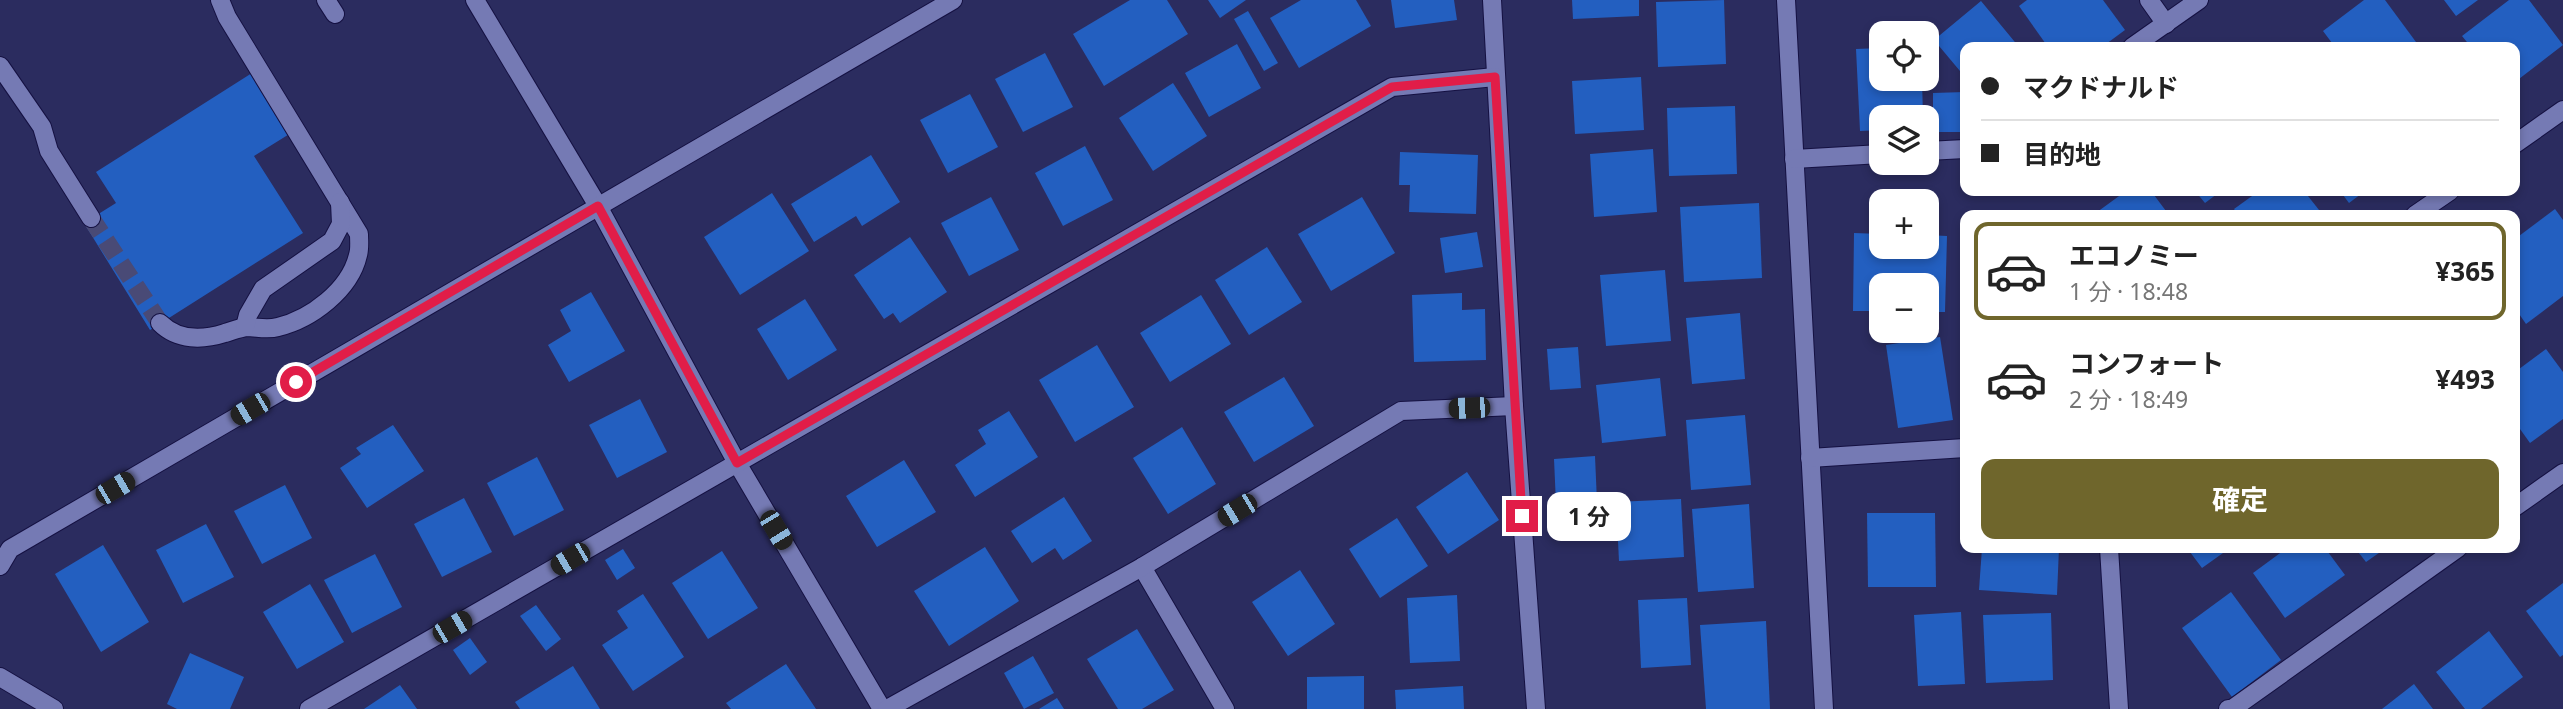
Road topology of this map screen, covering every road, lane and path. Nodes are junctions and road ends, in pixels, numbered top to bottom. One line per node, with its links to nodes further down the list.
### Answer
1 (220, 0): 19 (street)
2 (475, 0): 20 (street)
3 (953, 0): 20 (street)
4 (1492, 0): 11 (street)
5 (1786, 0): 17 (street)
6 (2149, 0): 8 (street)
7 (2199, 0): 8 (street)
8 (2166, 24): 9 (street)
9 (2139, 42)
10 (0, 66): 22 (street)
11 (1495, 77): 25 (street); 28 (street)
12 (2563, 110): 13 (street)
13 (2520, 140)
14 (1960, 149): 15 (street)
15 (1939, 150)
16 (1869, 155): 17 (street)
17 (1794, 159): 27 (street)
18 (2443, 196): 21 (street)
19 (340, 202): 24 (street); 24 (street)
20 (598, 206): 28 (street); 33 (street)
21 (2422, 210)
22 (91, 218)
23 (160, 323): 24 (street)
24 (246, 327)
25 (1514, 406): 34 (street); 40 (street)
26 (1960, 448): 27 (street)
27 (1810, 458): 41 (street)
28 (737, 463): 37 (street); 38 (street)
29 (2563, 472): 30 (street)
30 (2520, 503)
31 (2109, 553): 42 (street)
32 (2451, 553): 43 (street)
33 (0, 566)
34 (1142, 567): 38 (street); 39 (street)
35 (0, 677): 36 (street)
36 (54, 709)
37 (309, 709)
38 (884, 709)
39 (1225, 709)
40 (1536, 709)
41 (1824, 709)
42 (2119, 709)
43 (2228, 709)

